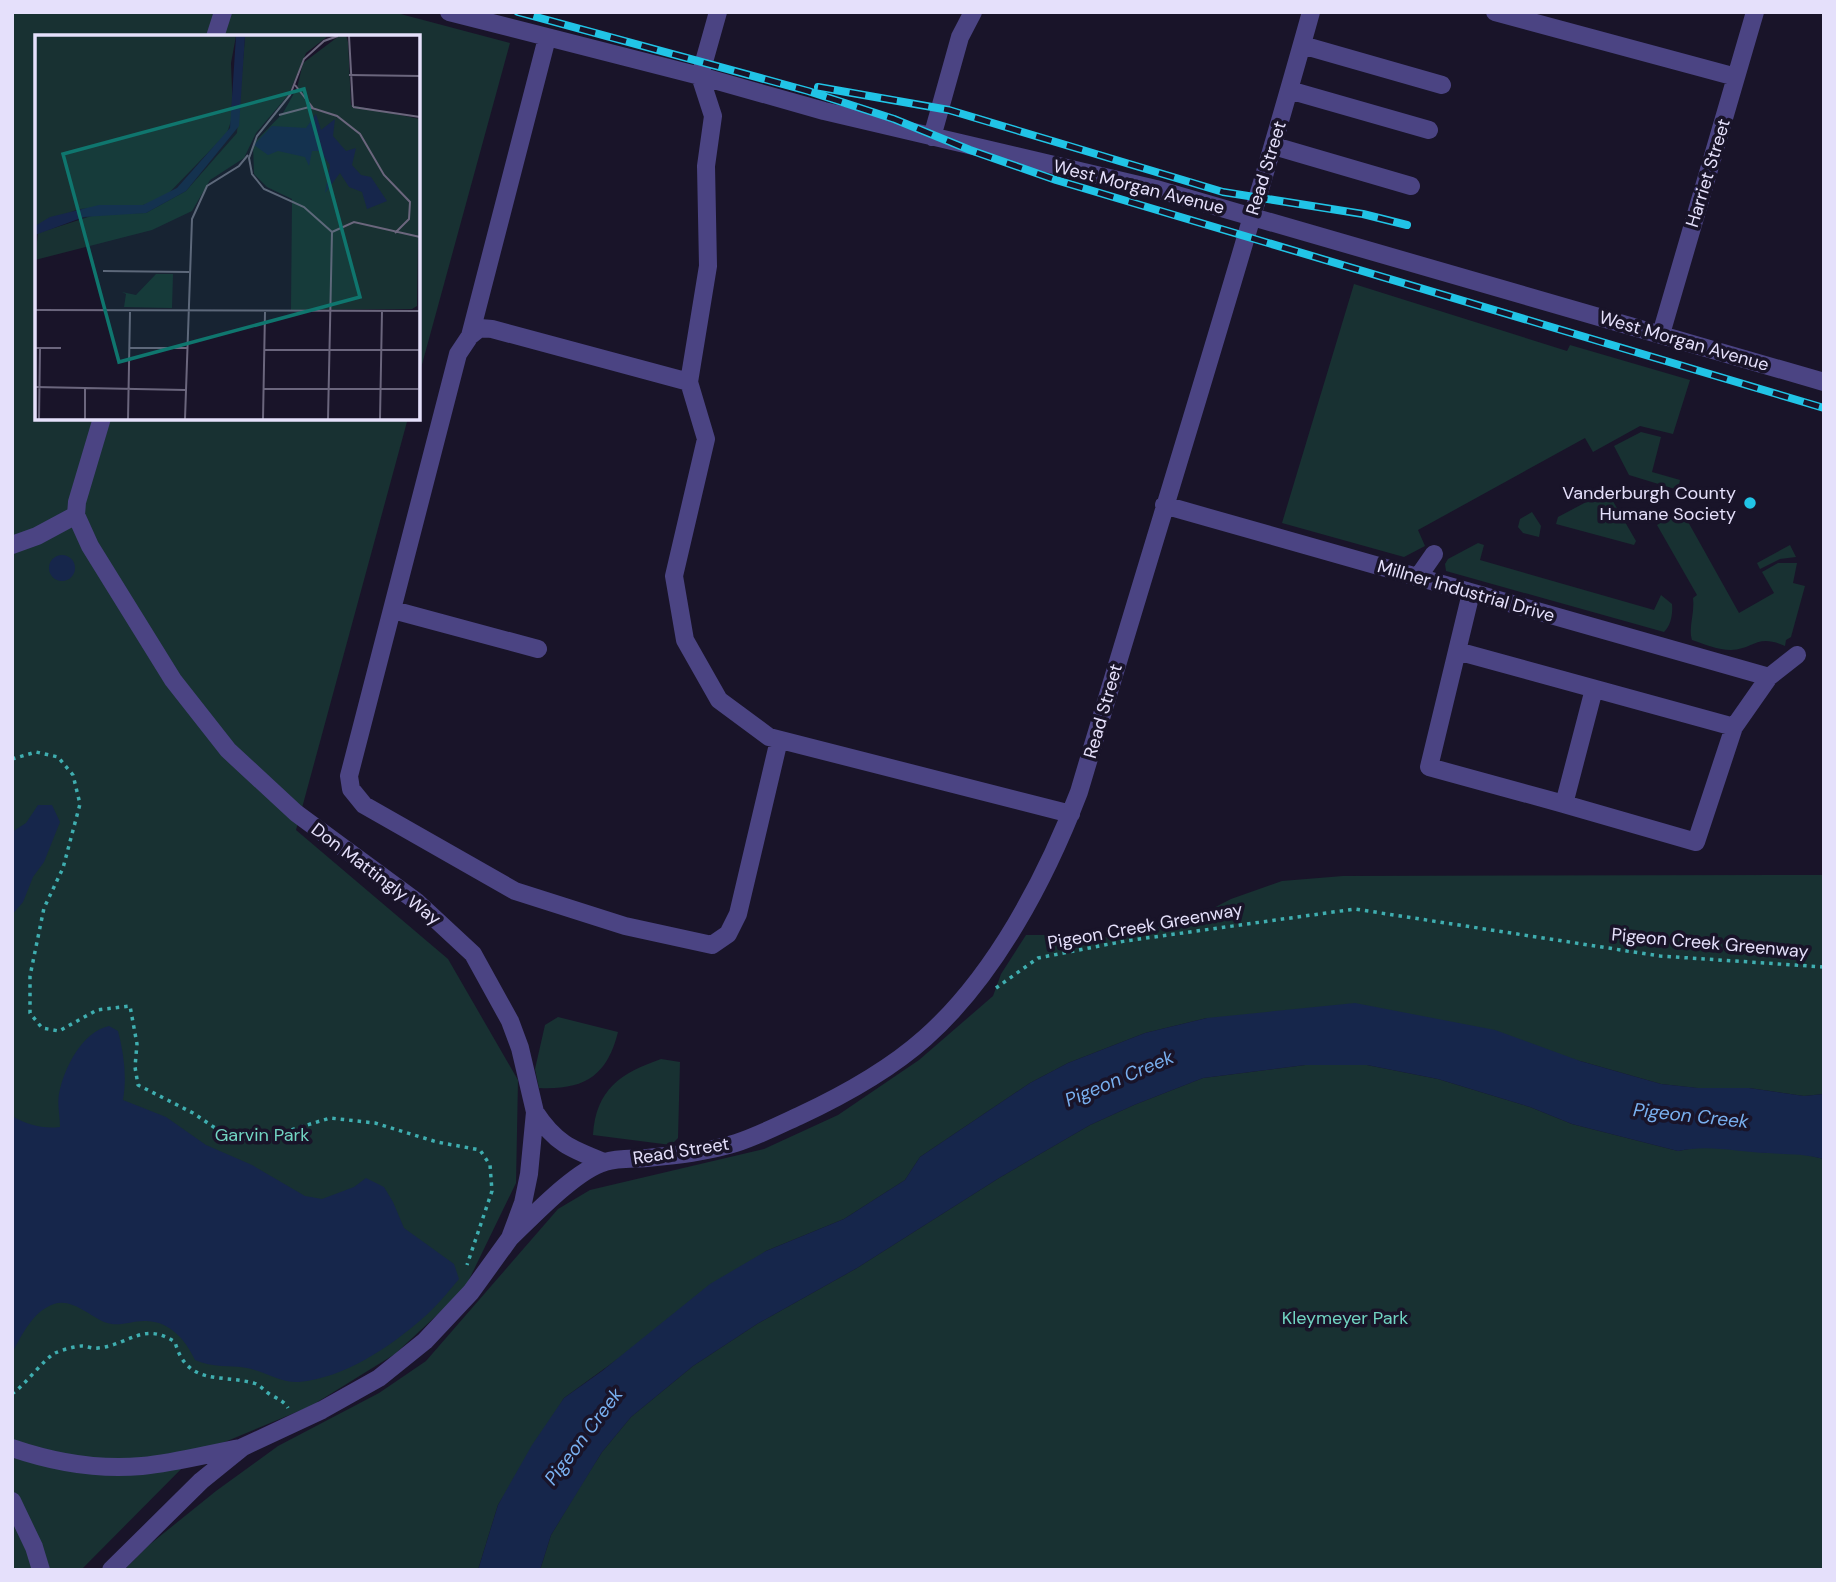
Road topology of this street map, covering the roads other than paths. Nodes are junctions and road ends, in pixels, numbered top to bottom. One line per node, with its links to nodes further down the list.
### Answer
1 (222, 12): 8 (street)
2 (449, 12): 9 (street, West Morgan Avenue)
3 (718, 12): 11 (street)
4 (973, 12): 16 (street)
5 (1311, 12): 10 (street, Read Street)
6 (1495, 12): 12 (street)
7 (1755, 12): 12 (street, Harriet Street)
8 (216, 35)
9 (547, 38): 11 (street, West Morgan Avenue); 21 (street)
10 (1302, 45): 13 (street); 14 (street, Read Street)
11 (700, 76): 16 (street, West Morgan Avenue); 22 (street)
12 (1736, 77): 20 (street, Harriet Street)
13 (1442, 85)
14 (1289, 90): 15 (street); 17 (street, Read Street)
15 (1429, 130)
16 (932, 137): 19 (street, West Morgan Avenue)
17 (1274, 146): 18 (street); 19 (street, Read Street)
18 (1411, 186)
19 (1252, 216): 20 (street, West Morgan Avenue); 25 (street, Read Street)
20 (1661, 334): 23 (street, West Morgan Avenue)
21 (470, 336): 22 (street); 31 (street)
22 (689, 382): 38 (street)
23 (1824, 382)
24 (101, 420): 26 (street)
25 (1164, 505): 29 (street, Millner Industrial Drive); 40 (street, Read Street)
26 (76, 515): 27 (street); 41 (street, Don Mattingly Way)
27 (12, 545)
28 (1434, 554): 29 (street)
29 (1418, 577): 30 (street, Millner Industrial Drive)
30 (1471, 593): 33 (street); 35 (street, Millner Industrial Drive)
31 (393, 610): 32 (street); 38 (street)
32 (538, 649)
33 (1457, 651): 36 (street); 39 (street)
34 (1797, 655): 35 (street)
35 (1769, 677): 37 (street)
36 (1594, 689): 37 (street); 39 (street)
37 (1734, 727): 39 (street)
38 (779, 740): 40 (street)
39 (1564, 804)
40 (1071, 814): 42 (street, Read Street)
41 (535, 1112): 42 (street, Read Street); 43 (street, Don Mattingly Way)
42 (604, 1162): 43 (street, Read Street)
43 (510, 1238): 44 (street, Don Mattingly Way)
44 (243, 1447): 45 (street); 48 (street, Don Mattingly Way)
45 (12, 1448)
46 (12, 1501): 47 (street)
47 (41, 1570)
48 (111, 1570)

